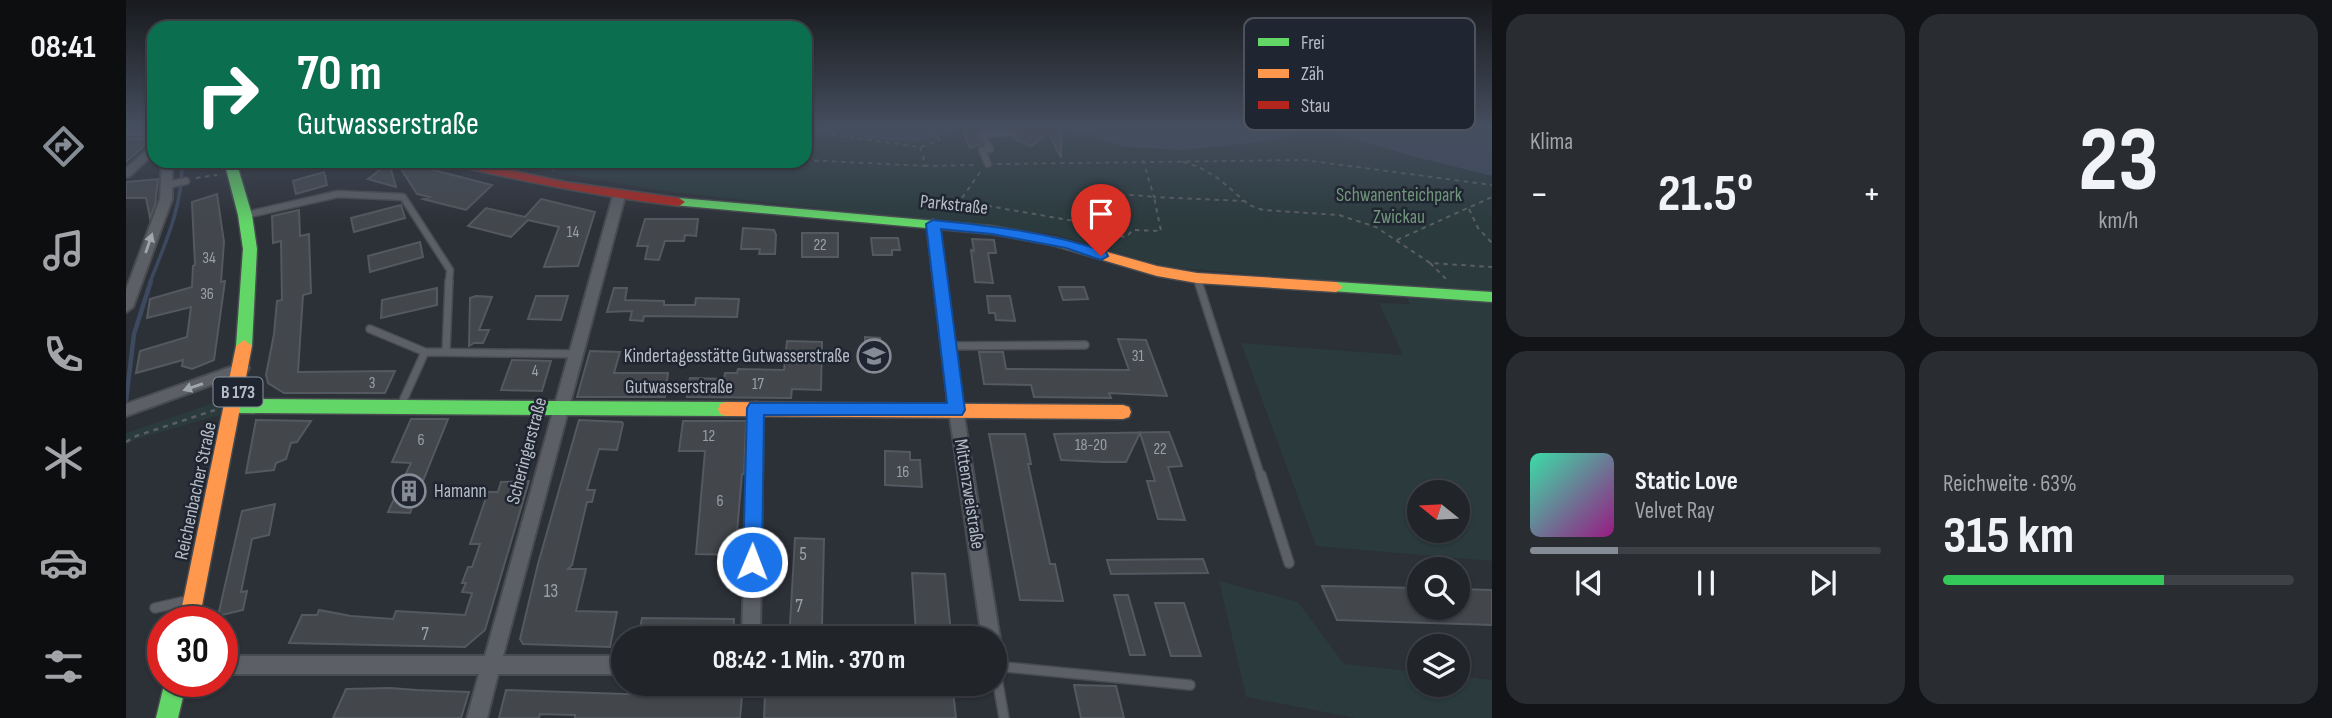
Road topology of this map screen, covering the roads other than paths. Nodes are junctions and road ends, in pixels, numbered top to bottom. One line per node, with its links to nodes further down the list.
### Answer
1 (142, 159): 7 (street)
2 (986, 159): 3 (lane)
3 (988, 164)
4 (169, 168): 9 (street)
5 (232, 168): 11 (street, Reichenbacher Straße / B 173)
6 (481, 168): 10 (street, Parkstraße)
7 (126, 174)
8 (186, 181): 9 (lane)
9 (172, 184): 15 (street, one-way to 9)
10 (619, 196): 12 (street, Parkstraße); 21 (street, Scheringerstraße)
11 (245, 215): 20 (lane); 22 (street, Reichenbacher Straße / B 173)
12 (933, 224): 13 (street, Parkstraße); 17 (street, Mittenzweistraße)
13 (1197, 278): 14 (street, Parkstraße); 30 (lane)
14 (1492, 297)
15 (126, 307)
16 (370, 329): 19 (lane)
17 (948, 345): 18 (lane); 27 (street, Mittenzweistraße)
18 (1085, 345)
19 (425, 352): 20 (lane); 23 (lane)
20 (446, 352): 21 (lane)
21 (575, 354): 25 (street, Scheringerstraße)
22 (242, 369): 24 (street, Reichenbacher Straße / B 173); 28 (street, one-way to 28)
23 (401, 405): 24 (street, Gutwasserstraße); 25 (street, Gutwasserstraße)
24 (235, 406): 31 (street, Reichenbacher Straße / B 173)
25 (561, 408): 26 (street, Gutwasserstraße); 38 (street, Scheringerstraße)
26 (756, 408): 27 (street, Gutwasserstraße); 34 (street)
27 (956, 410): 29 (street, Gutwasserstraße); 35 (street, Mittenzweistraße)
28 (126, 411)
29 (1124, 412)
30 (1289, 563)
31 (194, 599): 32 (lane); 33 (street, Reichenbacher Straße / B 173)
32 (164, 606)
33 (192, 606)
34 (751, 626)
35 (989, 626)
36 (1007, 664): 40 (lane)
37 (238, 665): 38 (street)
38 (491, 665): 39 (street); 44 (street, Scheringerstraße)
39 (611, 665)
40 (1190, 685)
41 (1000, 696): 45 (lane)
42 (172, 697): 43 (street)
43 (167, 718)
44 (477, 718)
45 (1004, 718)

